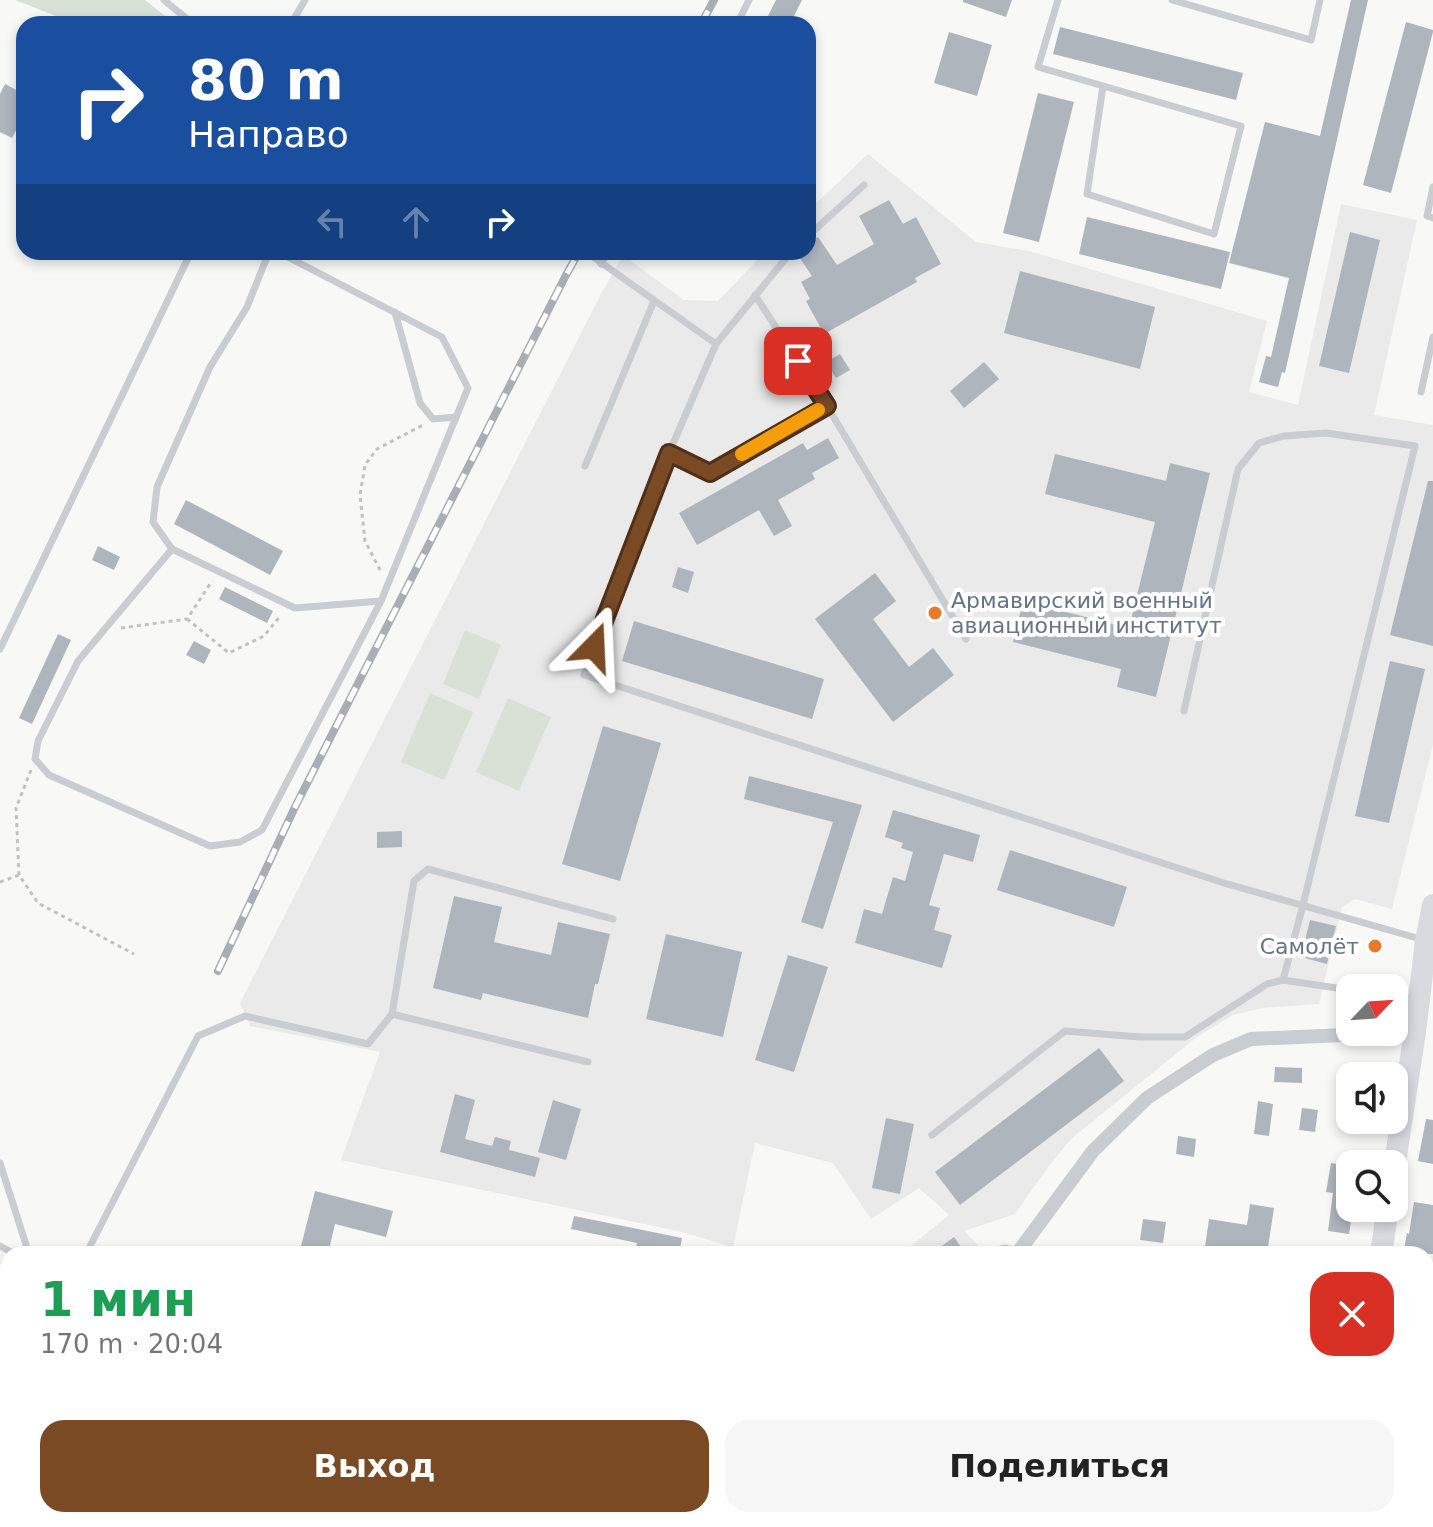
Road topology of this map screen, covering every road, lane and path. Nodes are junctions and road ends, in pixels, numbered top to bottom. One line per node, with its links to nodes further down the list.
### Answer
1 (164, 0): 5 (lane)
2 (1058, 0): 6 (lane)
3 (1172, 0): 4 (lane)
4 (1320, 0)
5 (183, 16)
6 (1103, 86): 6 (lane)
7 (864, 185): 10 (lane)
8 (1433, 187): 9 (lane)
9 (1433, 218)
10 (816, 229)
11 (187, 260): 37 (lane)
12 (266, 260): 29 (lane)
13 (294, 260): 20 (lane)
14 (596, 260): 17 (lane)
15 (603, 260): 17 (lane)
16 (783, 260): 18 (lane)
17 (601, 264): 19 (lane)
18 (755, 295): 22 (lane); 24 (lane)
19 (654, 301): 22 (lane); 28 (lane)
20 (395, 312): 25 (lane); 26 (lane)
21 (1433, 337): 23 (lane)
22 (716, 344): 27 (lane)
23 (1421, 392)
24 (827, 406): 27 (lane); 36 (lane)
25 (456, 417): 26 (lane); 31 (lane)
26 (433, 419): 31 (path)
27 (669, 453): 42 (lane)
28 (585, 466)
29 (172, 549): 30 (lane); 35 (lane)
30 (219, 572): 33 (lane); 34 (path)
31 (387, 584): 32 (lane)
32 (381, 601): 33 (lane); 39 (lane)
33 (290, 605): 34 (path)
34 (187, 619): 35 (path)
35 (104, 630): 39 (lane)
36 (966, 639)
37 (0, 649)
38 (1184, 711): 42 (lane)
39 (35, 759): 40 (path)
40 (19, 875): 41 (path); 46 (path)
41 (0, 882)
42 (1303, 905): 45 (lane); 47 (lane)
43 (1433, 905): 45 (main road)
44 (613, 919): 51 (lane)
45 (1426, 941): 50 (main road)
46 (134, 954)
47 (1283, 980): 48 (lane); 54 (lane)
48 (1336, 988)
49 (1408, 999): 50 (lane)
50 (1419, 1001): 52 (main road)
51 (392, 1014): 53 (lane); 59 (lane)
52 (1424, 1033): 55 (main road); 60 (street)
53 (588, 1062)
54 (932, 1135)
55 (1398, 1150)
56 (0, 1163): 58 (lane)
57 (1386, 1222): 61 (main road)
58 (26, 1246)
59 (90, 1246)
60 (1023, 1246)
61 (1382, 1246)

